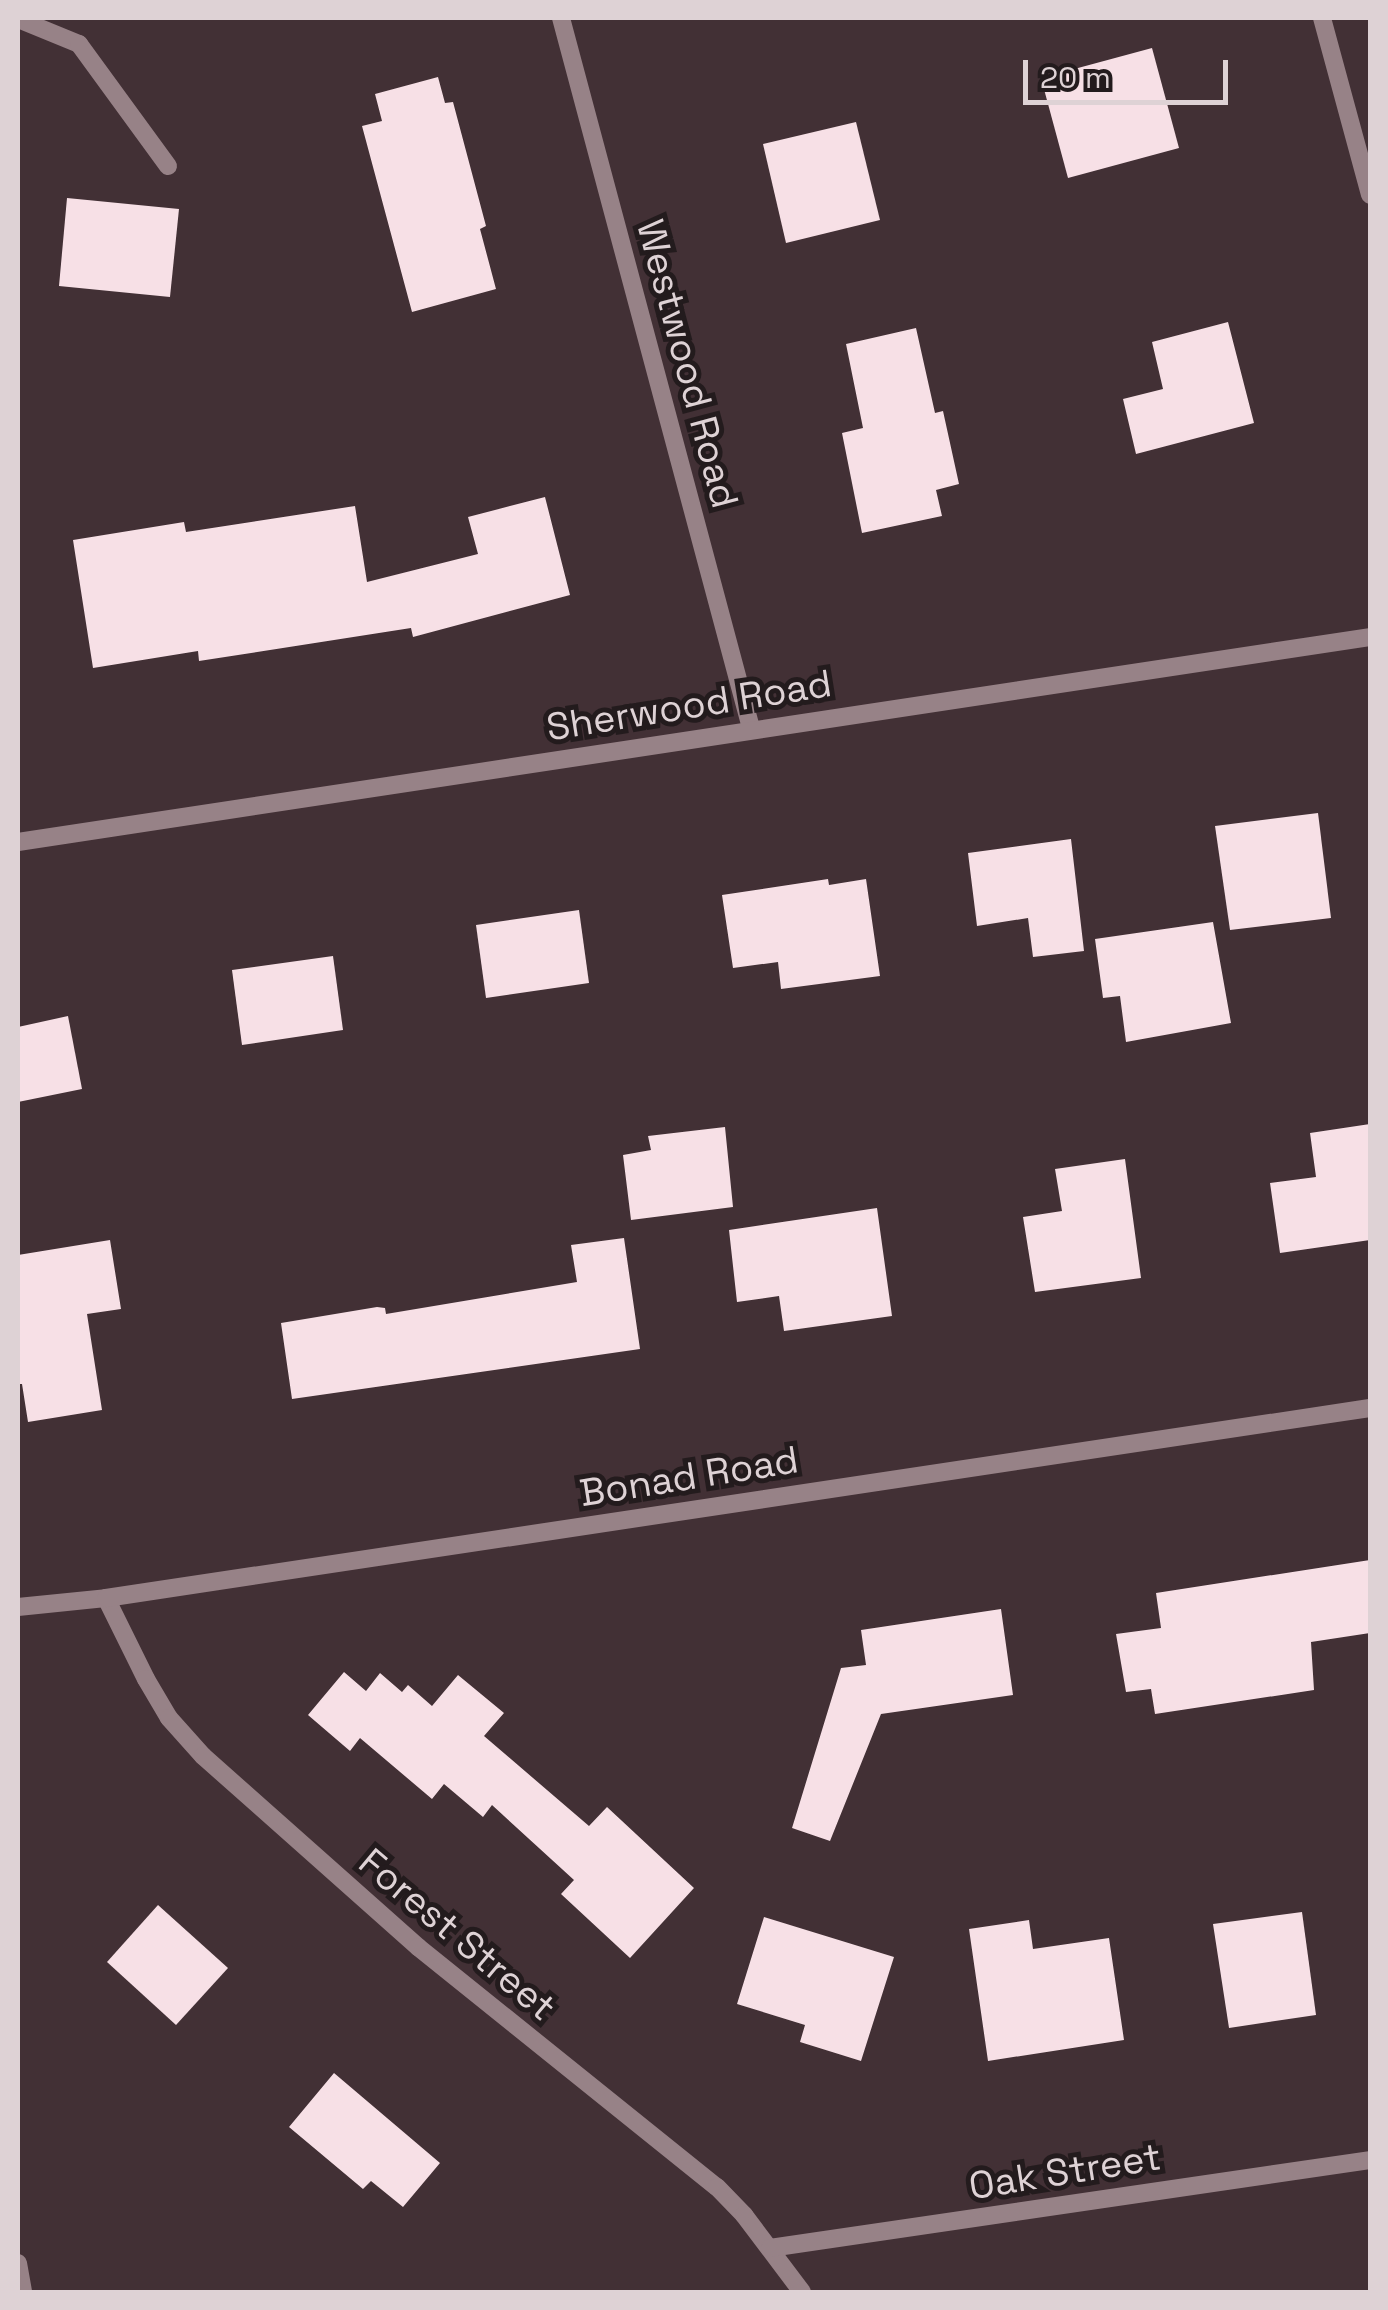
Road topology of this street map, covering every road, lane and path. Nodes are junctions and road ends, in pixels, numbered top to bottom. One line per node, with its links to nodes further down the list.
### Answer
1 (561, 18): 7 (street, Westwood Road)
2 (1322, 18): 5 (street)
3 (18, 19): 4 (street)
4 (168, 166)
5 (1370, 195)
6 (1370, 637): 7 (street, Sherwood Road)
7 (751, 728): 8 (street, Sherwood Road)
8 (18, 842)
9 (1370, 1408): 10 (street, Bonad Road)
10 (106, 1598): 11 (street, Bonad Road); 13 (street, Forest Street)
11 (18, 1607)
12 (1370, 2160): 13 (street, Oak Street)
13 (770, 2248): 16 (street, Forest Street)
14 (18, 2263): 15 (street)
15 (23, 2292)
16 (802, 2292)

